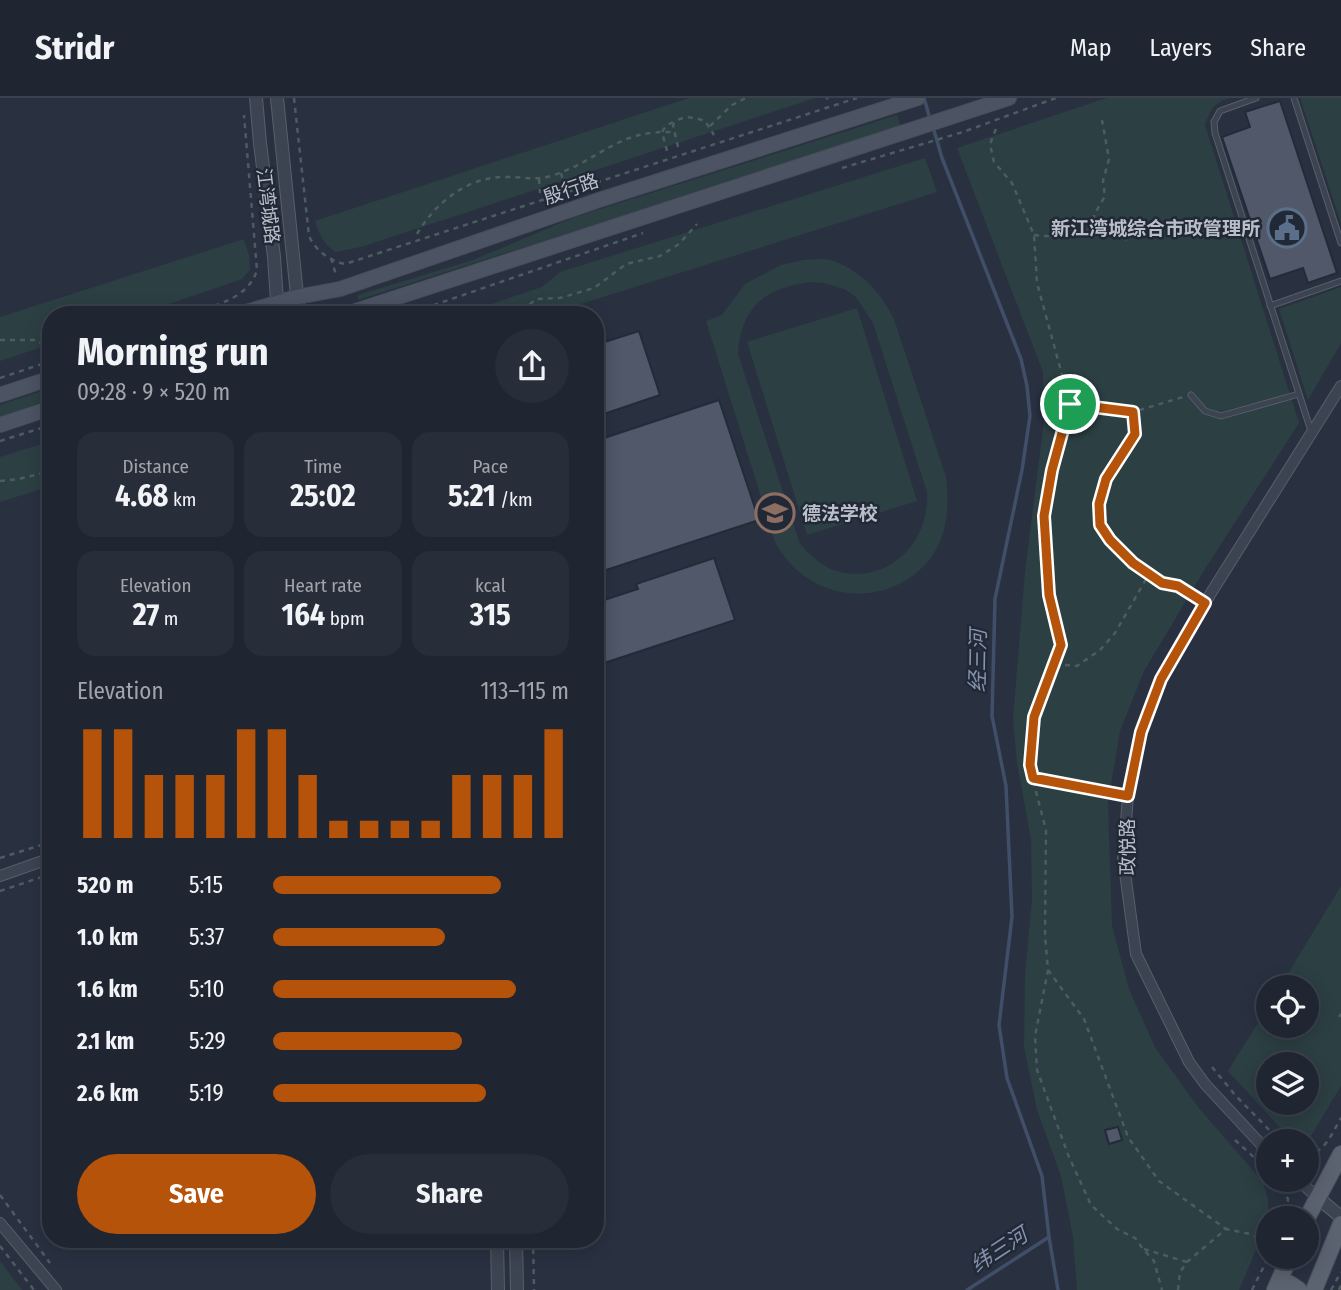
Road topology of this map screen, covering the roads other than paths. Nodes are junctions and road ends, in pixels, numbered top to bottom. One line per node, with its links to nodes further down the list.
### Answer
1 (256, 98): 10 (street, 江湾城路)
2 (277, 98): 9 (street, 江湾城路)
3 (918, 98): 9 (main road, 殷行路)
4 (1009, 98): 13 (main road)
5 (1256, 98): 14 (lane)
6 (1294, 98): 7 (lane)
7 (1341, 243)
8 (1341, 281): 14 (lane)
9 (297, 297): 11 (main road, 殷行路); 12 (street, 江湾城路)
10 (277, 306)
11 (282, 306)
12 (298, 306)
13 (370, 306)
14 (1270, 306): 17 (lane)
15 (42, 381): 18 (main road)
16 (1341, 386): 22 (street, 政悦路)
17 (1299, 394): 19 (lane); 22 (lane)
18 (0, 395)
19 (1191, 395)
20 (42, 411): 21 (main road)
21 (0, 425)
22 (1312, 434): 25 (street, 政悦路)
23 (42, 862): 24 (street)
24 (0, 876)
25 (1256, 1139)
26 (1341, 1154): 28 (main road)
27 (1311, 1192): 28 (street)
28 (1317, 1197): 29 (main road); 30 (street)
29 (1313, 1206)
30 (1341, 1217)
31 (0, 1223): 36 (street)
32 (1341, 1224): 42 (main road)
33 (496, 1248): 37 (street)
34 (516, 1248): 38 (street)
35 (1284, 1269): 39 (main road)
36 (56, 1290)
37 (498, 1290)
38 (517, 1290)
39 (1275, 1290)
40 (1281, 1290): 41 (main road)
41 (1299, 1290)
42 (1314, 1290)

